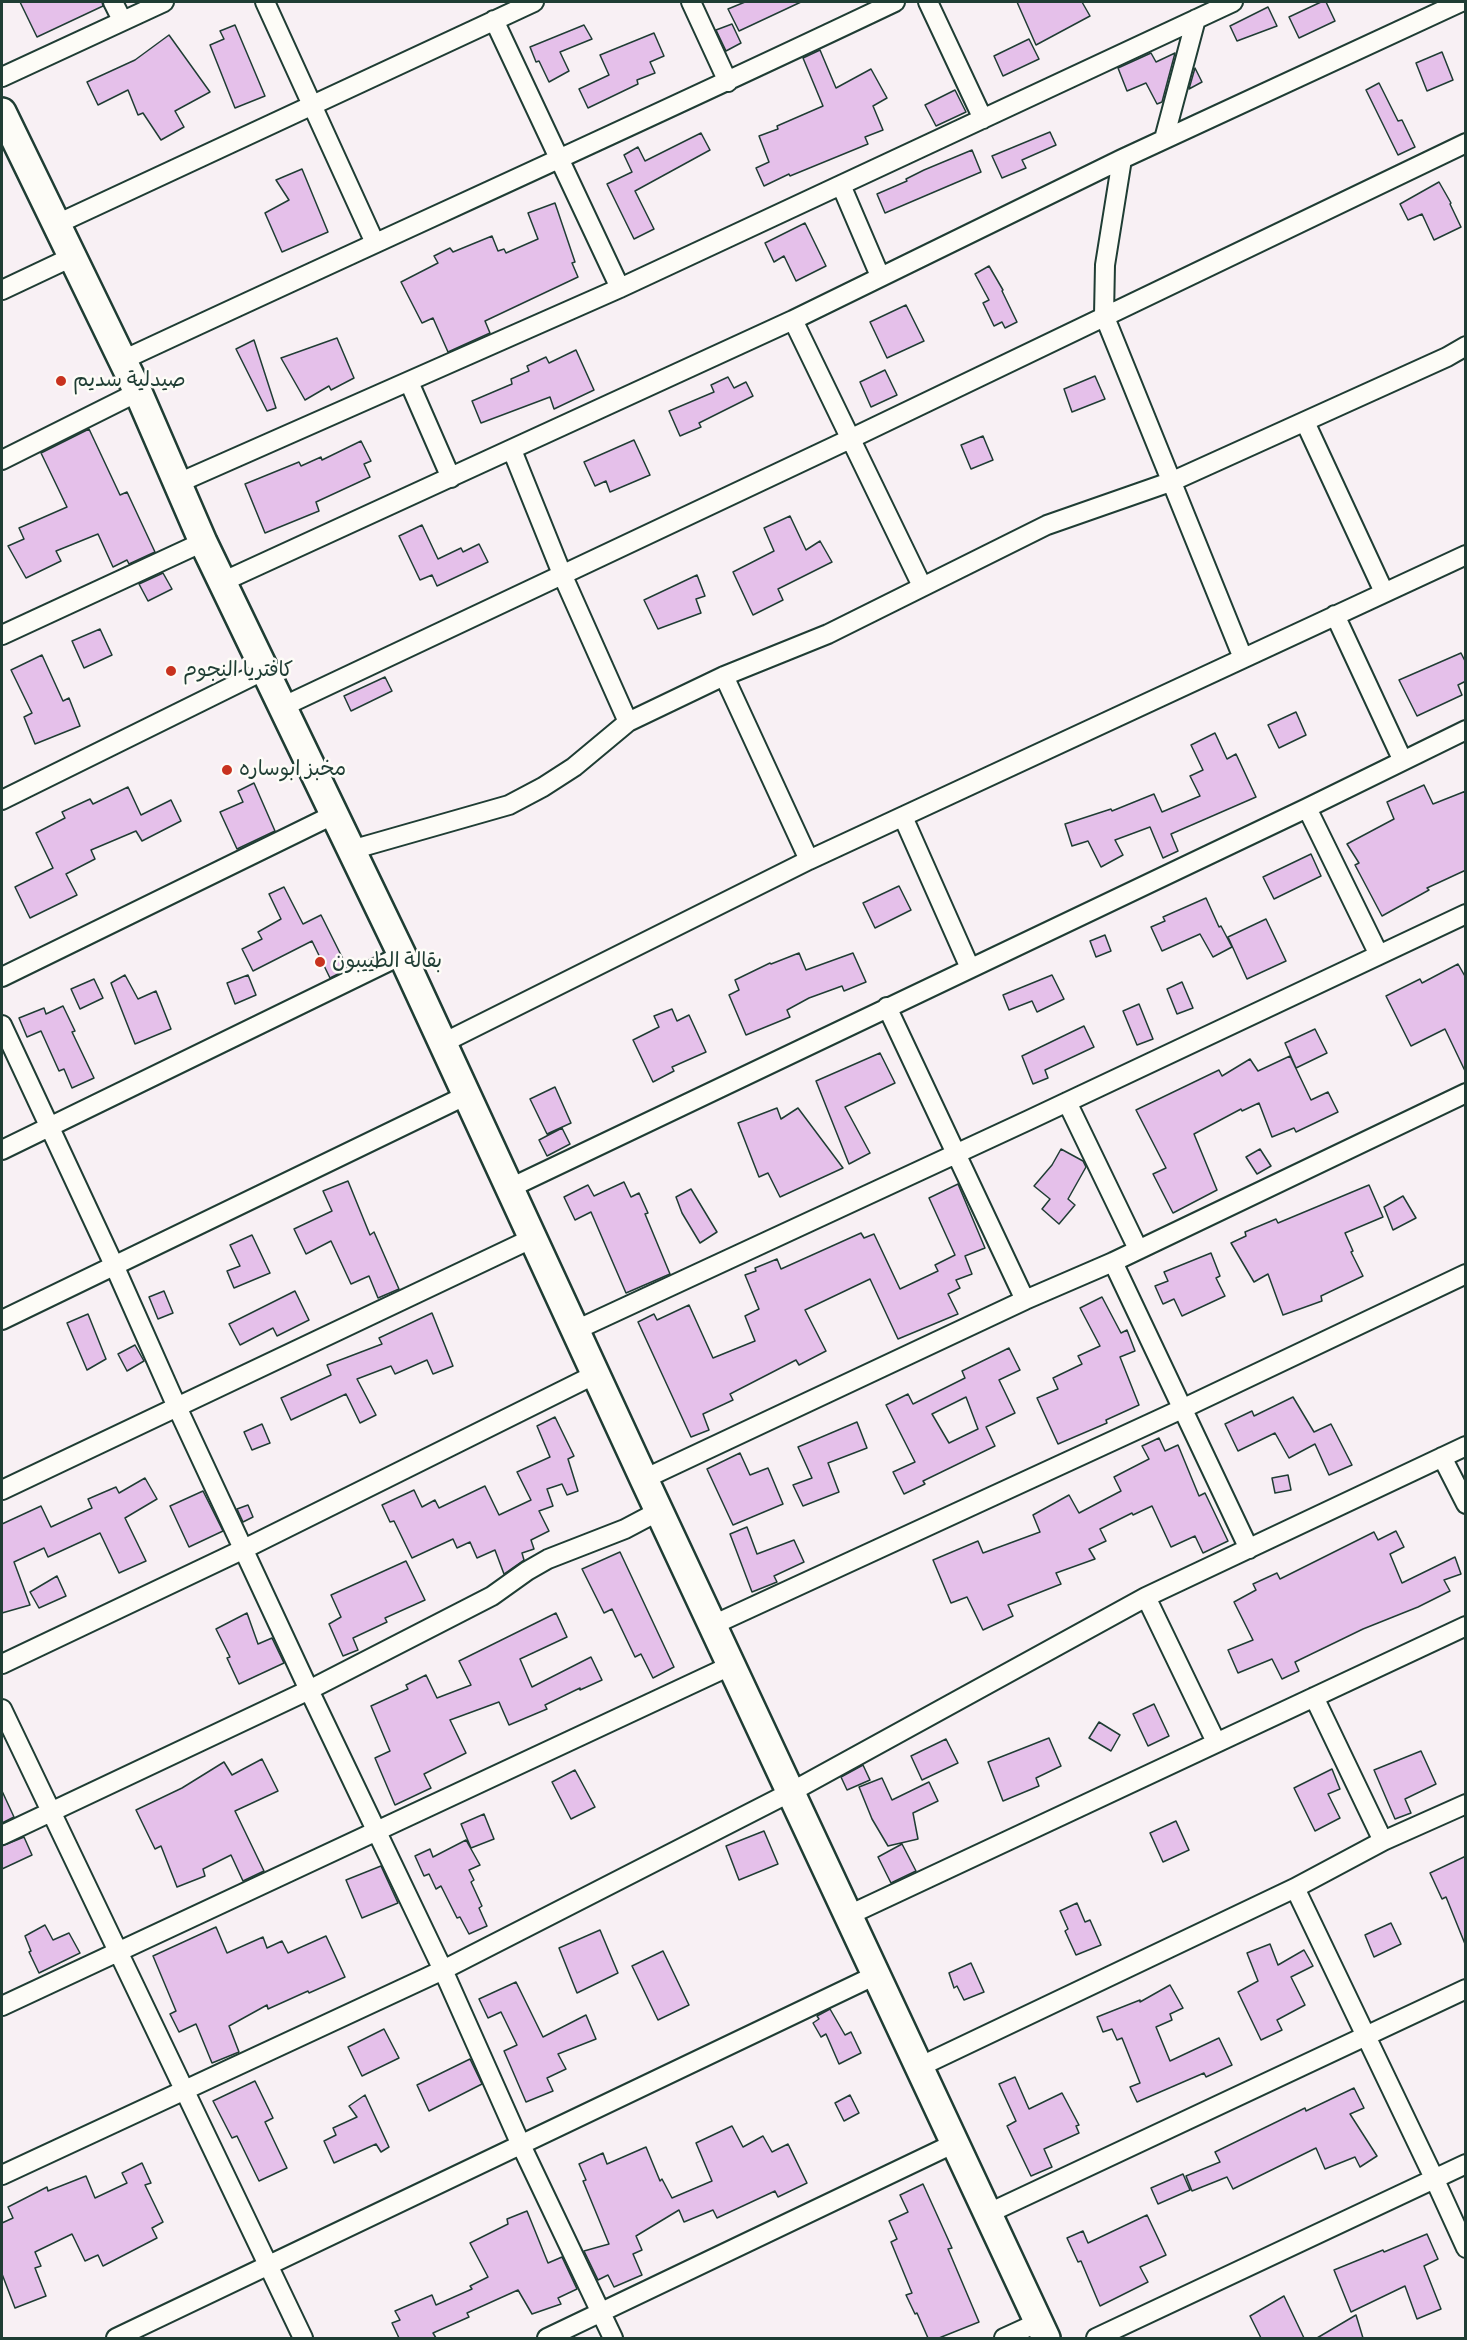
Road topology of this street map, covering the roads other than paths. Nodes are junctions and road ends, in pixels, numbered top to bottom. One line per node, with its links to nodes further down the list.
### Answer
1 (113, 2): 11 (street)
2 (164, 2): 11 (street)
3 (265, 2): 15 (street)
4 (534, 2): 12 (street)
5 (691, 2): 14 (street)
6 (895, 2): 14 (street)
7 (928, 2): 17 (street)
8 (1233, 2): 10 (street)
9 (1461, 2): 18 (street)
10 (1196, 19): 17 (street); 18 (street)
11 (122, 20): 13 (street)
12 (494, 20): 15 (street); 21 (street)
13 (2, 77)
14 (728, 82): 21 (street)
15 (313, 105): 23 (street); 24 (street)
16 (2, 117): 23 (main road)
17 (983, 119): 22 (street)
18 (1164, 139): 20 (street)
19 (1466, 143): 29 (street)
20 (1122, 159): 26 (street); 29 (street)
21 (560, 160): 24 (street); 27 (street)
22 (841, 185): 26 (street); 27 (street)
23 (57, 224): 25 (main road)
24 (375, 243): 32 (street)
25 (72, 257): 28 (street); 32 (main road)
26 (880, 276): 30 (street)
27 (620, 288): 33 (street)
28 (2, 290)
29 (1104, 315): 36 (street); 40 (street)
30 (793, 320): 36 (street); 37 (street)
31 (1466, 346): 35 (street)
32 (123, 360): 34 (main road)
33 (409, 382): 39 (street); 41 (street)
34 (138, 392): 38 (street); 41 (main road)
35 (1305, 422): 40 (street); 47 (street)
36 (850, 439): 44 (street); 46 (street)
37 (512, 450): 39 (street); 44 (street)
38 (2, 460)
39 (451, 478): 45 (street)
40 (1173, 481): 46 (street); 50 (street)
41 (176, 484): 42 (main road)
42 (203, 542): 45 (main road); 49 (street)
43 (1466, 555): 47 (street)
44 (562, 574): 53 (street); 54 (street)
45 (222, 582): 51 (main road)
46 (922, 586): 52 (street)
47 (1383, 592): 48 (street)
48 (1335, 615): 50 (street); 56 (street)
49 (2, 635)
50 (1243, 658): 60 (street)
51 (265, 670): 53 (main road); 57 (street)
52 (724, 676): 54 (street); 62 (street)
53 (282, 706): 59 (main road)
54 (628, 722): 61 (street)
55 (1466, 730): 56 (street)
56 (1402, 759): 58 (street)
57 (2, 800)
58 (1307, 808): 65 (street); 66 (street)
59 (333, 815): 61 (main road); 67 (street)
60 (903, 818): 62 (street); 66 (street)
61 (351, 850): 64 (main road)
62 (809, 860): 70 (street)
63 (1466, 914): 65 (street)
64 (402, 955): 70 (main road); 74 (street)
65 (1379, 955): 73 (street)
66 (970, 968): 68 (street)
67 (2, 976)
68 (887, 1007): 76 (street); 77 (street)
69 (2, 1025): 74 (street)
70 (442, 1043): 72 (main road)
71 (1466, 1093): 79 (street)
72 (467, 1095): 77 (main road); 81 (street)
73 (1067, 1102): 76 (street); 79 (street)
74 (50, 1127): 75 (street); 81 (street)
75 (2, 1150)
76 (955, 1154): 83 (street); 85 (street)
77 (510, 1188): 78 (main road)
78 (534, 1238): 85 (main road); 87 (street)
79 (1138, 1249): 80 (street)
80 (1113, 1262): 83 (street); 88 (street)
81 (114, 1265): 84 (street); 87 (street)
82 (1466, 1274): 88 (street)
83 (1025, 1300): 91 (street)
84 (2, 1320)
85 (576, 1330): 86 (main road)
86 (596, 1374): 91 (main road); 95 (street)
87 (177, 1407): 92 (street); 95 (street)
88 (1184, 1408): 96 (street); 98 (street)
89 (1466, 1446): 90 (street)
90 (1442, 1457): 93 (street); 96 (street)
91 (644, 1479): 94 (main road)
92 (2, 1490)
93 (1466, 1504)
94 (659, 1511): 98 (main road); 102 (street)
95 (244, 1549): 100 (street); 102 (street)
96 (1249, 1549): 97 (street)
97 (1146, 1597): 105 (street); 106 (street)
98 (713, 1625): 101 (main road)
99 (1466, 1626): 103 (street)
100 (2, 1664)
101 (732, 1665): 106 (main road); 109 (street)
102 (309, 1690): 108 (street); 109 (street)
103 (1314, 1697): 105 (street); 111 (street)
104 (2, 1709): 108 (street)
105 (1216, 1742): 113 (street)
106 (791, 1792): 113 (main road); 115 (street)
107 (1466, 1804): 111 (street)
108 (52, 1812): 110 (street); 114 (street)
109 (375, 1832): 114 (street); 115 (street)
110 (2, 1835)
111 (1383, 1841): 112 (street)
112 (1295, 1888): 119 (street); 120 (street)
113 (849, 1915): 116 (main road)
114 (117, 1952): 118 (street); 121 (street)
115 (443, 1970): 121 (street); 123 (street)
116 (876, 1975): 120 (main road); 123 (street)
117 (1466, 1989): 119 (street)
118 (2, 2006)
119 (1365, 2037): 126 (street); 127 (street)
120 (919, 2067): 122 (main road)
121 (184, 2090): 125 (street); 129 (street)
122 (955, 2143): 127 (main road); 130 (street)
123 (521, 2145): 129 (street); 130 (street)
124 (1466, 2164): 126 (street)
125 (2, 2175)
126 (1434, 2178): 128 (street); 137 (street)
127 (988, 2213): 131 (main road)
128 (1466, 2248)
129 (268, 2265): 132 (street); 133 (street)
130 (600, 2313): 134 (street); 135 (street)
131 (1043, 2330): 136 (street)
132 (116, 2338)
133 (303, 2338)
134 (547, 2338)
135 (612, 2338)
136 (1004, 2338)
137 (1096, 2338)

